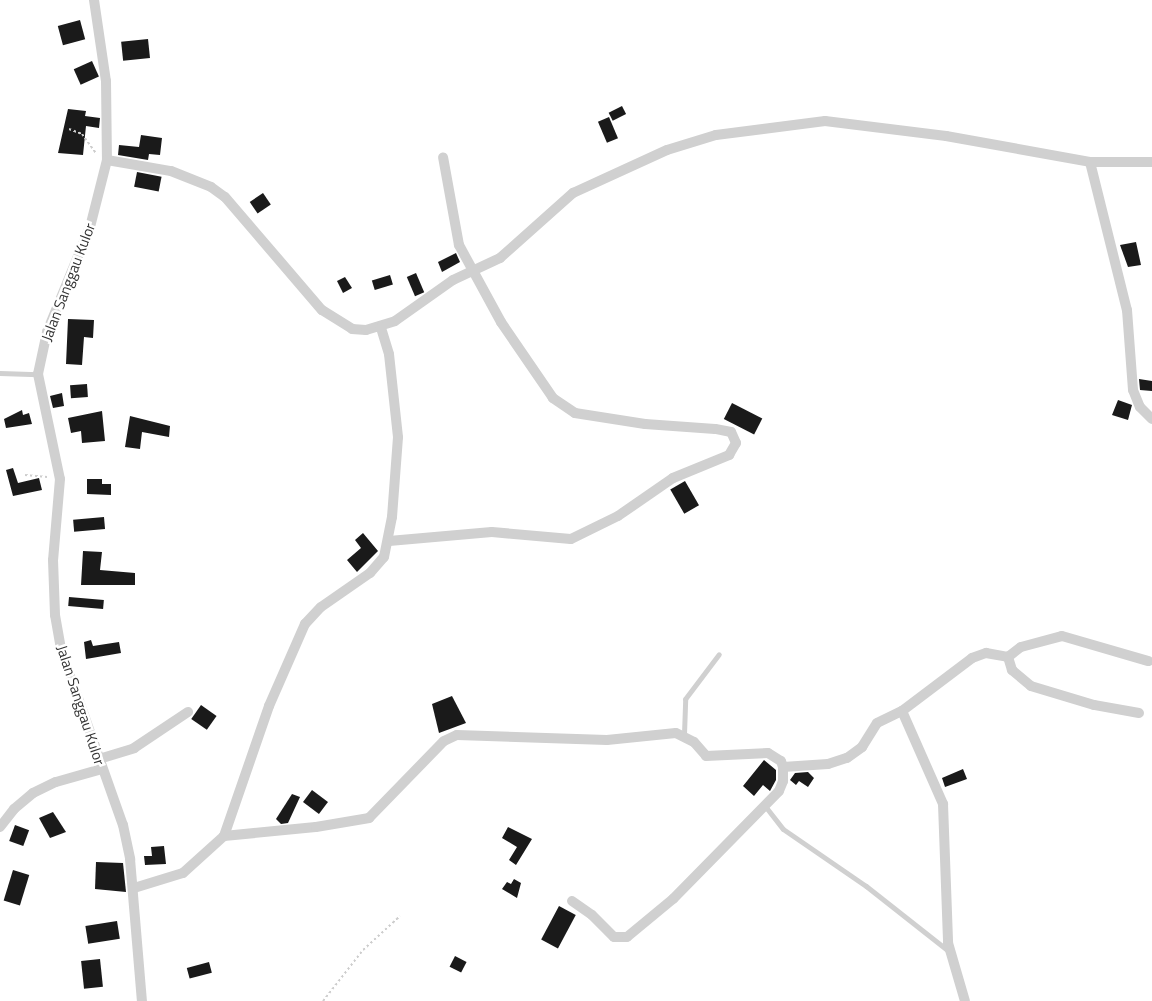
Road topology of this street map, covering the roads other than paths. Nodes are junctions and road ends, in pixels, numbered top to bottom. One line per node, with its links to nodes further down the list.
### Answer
1 (94, 0): 3 (street, Jalan Sanggau Kulor)
2 (443, 157): 6 (street)
3 (107, 160): 7 (street); 9 (street, Jalan Sanggau Kulor)
4 (1090, 162): 5 (street); 6 (street); 10 (street)
5 (1152, 162)
6 (470, 270): 7 (street); 11 (street)
7 (382, 327): 11 (street)
8 (0, 373): 9 (lane)
9 (38, 374): 19 (street, Jalan Sanggau Kulor)
10 (1152, 419)
11 (389, 541): 24 (street)
12 (719, 654): 18 (lane)
13 (1008, 657): 14 (street); 15 (street); 17 (street)
14 (1148, 661)
15 (902, 711): 20 (street); 27 (street)
16 (188, 712): 19 (street)
17 (1139, 713)
18 (684, 734): 20 (street); 24 (street)
19 (99, 759): 21 (street, Jalan Sanggau Kulor)
20 (783, 767): 22 (street)
21 (102, 769): 23 (street); 25 (street, Jalan Sanggau Kulor)
22 (765, 806): 26 (street); 27 (lane)
23 (0, 827)
24 (224, 836): 25 (street)
25 (134, 888): 28 (street, Jalan Sanggau Kulor)
26 (572, 901)
27 (950, 952): 29 (street)
28 (142, 1001)
29 (965, 1001)

